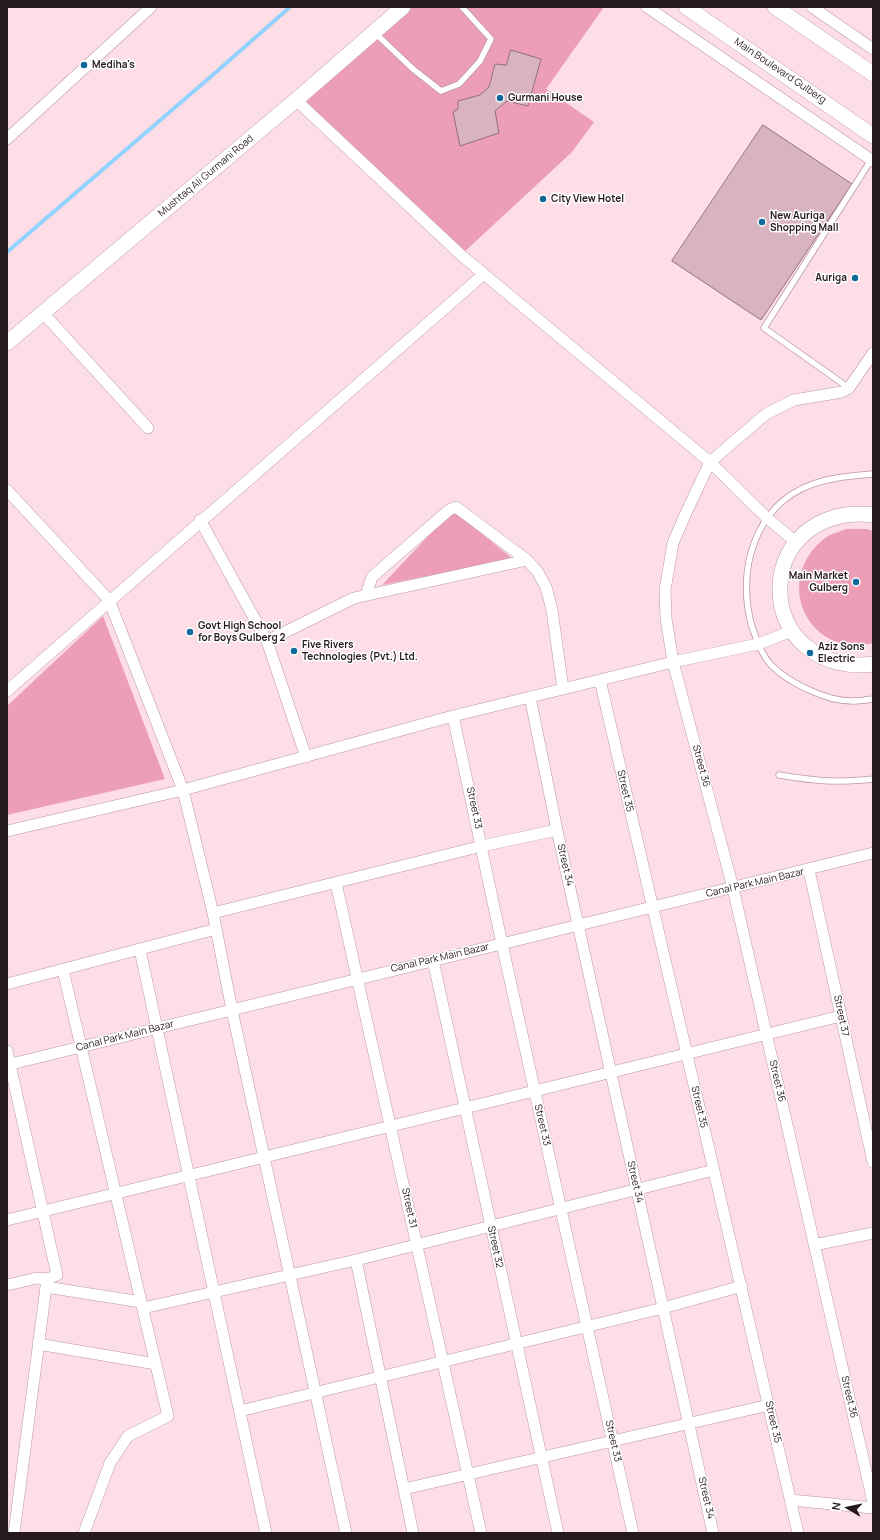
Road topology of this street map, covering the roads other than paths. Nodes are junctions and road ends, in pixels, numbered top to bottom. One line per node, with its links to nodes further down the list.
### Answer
1 (151, 7): 13 (street)
2 (403, 7): 8 (street, Mushtaq Ali Gurmani Road)
3 (462, 7): 8 (lane)
4 (647, 7): 14 (street)
5 (686, 7): 12 (street, Main Boulevard Gulberg)
6 (775, 7): 10 (street)
7 (812, 7): 9 (street)
8 (374, 32): 11 (street, Mushtaq Ali Gurmani Road)
9 (873, 49)
10 (873, 74)
11 (296, 100): 15 (street); 16 (street, Mushtaq Ali Gurmani Road)
12 (871, 134)
13 (7, 139)
14 (872, 160): 19 (lane)
15 (484, 274): 21 (street); 26 (street)
16 (43, 313): 17 (street, Mushtaq Ali Gurmani Road); 20 (street)
17 (7, 343)
18 (873, 353): 19 (street)
19 (849, 388): 21 (street)
20 (148, 428)
21 (710, 462): 25 (street); 34 (street, Street 36)
22 (873, 474): 25 (lane)
23 (7, 490): 30 (street)
24 (873, 514): 27 (street)
25 (767, 518): 27 (street); 33 (lane)
26 (200, 520): 30 (street); 32 (street)
27 (796, 542): 31 (street)
28 (527, 560): 29 (street); 29 (street); 37 (street)
29 (366, 595): 32 (street)
30 (110, 600): 38 (street); 45 (street)
31 (792, 631): 33 (street); 35 (street)
32 (267, 641): 42 (street)
33 (758, 644): 34 (street); 40 (lane)
34 (673, 662): 36 (street); 52 (street, Street 36)
35 (873, 664)
36 (600, 680): 37 (street); 53 (street, Street 35)
37 (563, 689): 39 (street)
38 (7, 691)
39 (530, 697): 41 (street); 46 (street, Street 34)
40 (873, 699)
41 (453, 716): 42 (street); 48 (street, Street 33)
42 (306, 757): 45 (street)
43 (779, 775): 44 (lane)
44 (873, 779)
45 (183, 790): 47 (street); 54 (street)
46 (557, 830): 48 (street); 55 (street, Street 34)
47 (7, 832)
48 (482, 846): 51 (street); 57 (street, Street 33)
49 (873, 853): 50 (street, Canal Park Main Bazar)
50 (809, 870): 52 (street, Canal Park Main Bazar); 64 (street, Street 37)
51 (336, 883): 54 (street); 61 (street, Street 31)
52 (733, 888): 53 (street, Canal Park Main Bazar); 66 (street, Street 36)
53 (652, 908): 55 (street, Canal Park Main Bazar); 69 (street, Street 35)
54 (213, 913): 56 (street)
55 (578, 925): 57 (street, Canal Park Main Bazar); 71 (street, Street 34)
56 (216, 929): 58 (street); 63 (street)
57 (502, 944): 59 (street, Canal Park Main Bazar); 72 (street, Street 33)
58 (140, 950): 60 (street); 65 (street)
59 (433, 960): 61 (street, Canal Park Main Bazar); 73 (street, Street 32)
60 (63, 970): 62 (street); 67 (street)
61 (359, 978): 63 (street, Canal Park Main Bazar); 74 (street, Street 31)
62 (7, 984)
63 (232, 1010): 65 (street, Canal Park Main Bazar); 75 (street)
64 (841, 1016): 66 (street); 76 (street, Street 37)
65 (158, 1028): 67 (street, Canal Park Main Bazar); 78 (street)
66 (767, 1034): 69 (street); 87 (street, Street 36)
67 (82, 1046): 70 (street, Canal Park Main Bazar); 80 (street)
68 (7, 1051): 70 (street)
69 (686, 1054): 71 (street); 77 (street, Street 35)
70 (9, 1064): 82 (street)
71 (611, 1072): 72 (street); 79 (street, Street 34)
72 (535, 1091): 73 (street); 81 (street, Street 33)
73 (465, 1108): 74 (street); 84 (street, Street 32)
74 (391, 1126): 75 (street); 86 (street, Street 31)
75 (264, 1158): 78 (street); 89 (street)
76 (873, 1162)
77 (714, 1170): 79 (street); 92 (street, Street 35)
78 (189, 1176): 80 (street); 93 (street)
79 (637, 1190): 81 (street); 95 (street, Street 34)
80 (116, 1194): 82 (street); 94 (street)
81 (561, 1209): 84 (street); 96 (street, Street 33)
82 (43, 1212): 83 (street); 90 (street)
83 (7, 1220)
84 (491, 1226): 86 (street); 98 (street, Street 32)
85 (873, 1233): 87 (street)
86 (417, 1244): 88 (street); 99 (street, Street 31)
87 (814, 1245): 111 (street, Street 36)
88 (356, 1260): 89 (street); 101 (street)
89 (290, 1275): 93 (street); 102 (street)
90 (46, 1283): 91 (street); 94 (street); 97 (street)
91 (7, 1285)
92 (742, 1286): 95 (street); 103 (street, Street 35)
93 (214, 1292): 94 (street); 104 (street)
94 (142, 1305): 100 (street)
95 (663, 1308): 96 (street); 105 (street, Street 34)
96 (587, 1326): 98 (street); 106 (street, Street 33)
97 (38, 1344): 100 (street); 113 (street)
98 (517, 1344): 99 (street); 107 (street, Street 32)
99 (443, 1362): 101 (street); 108 (street, Street 31)
100 (156, 1364): 114 (street)
101 (381, 1377): 102 (street); 109 (street)
102 (315, 1393): 104 (street); 116 (street)
103 (769, 1405): 105 (street); 110 (street, Street 35)
104 (240, 1411): 115 (street)
105 (689, 1423): 106 (street); 121 (street, Street 34)
106 (613, 1441): 107 (street); 120 (street, Street 33)
107 (541, 1457): 108 (street); 119 (street, Street 32)
108 (468, 1474): 109 (street); 118 (street, Street 31)
109 (404, 1489): 117 (street)
110 (791, 1500): 112 (street); 122 (street, Street 35)
111 (873, 1502)
112 (873, 1508)
113 (14, 1533)
114 (84, 1533)
115 (266, 1533)
116 (346, 1533)
117 (413, 1533)
118 (481, 1533)
119 (558, 1533)
120 (633, 1533)
121 (713, 1533)
122 (798, 1533)

